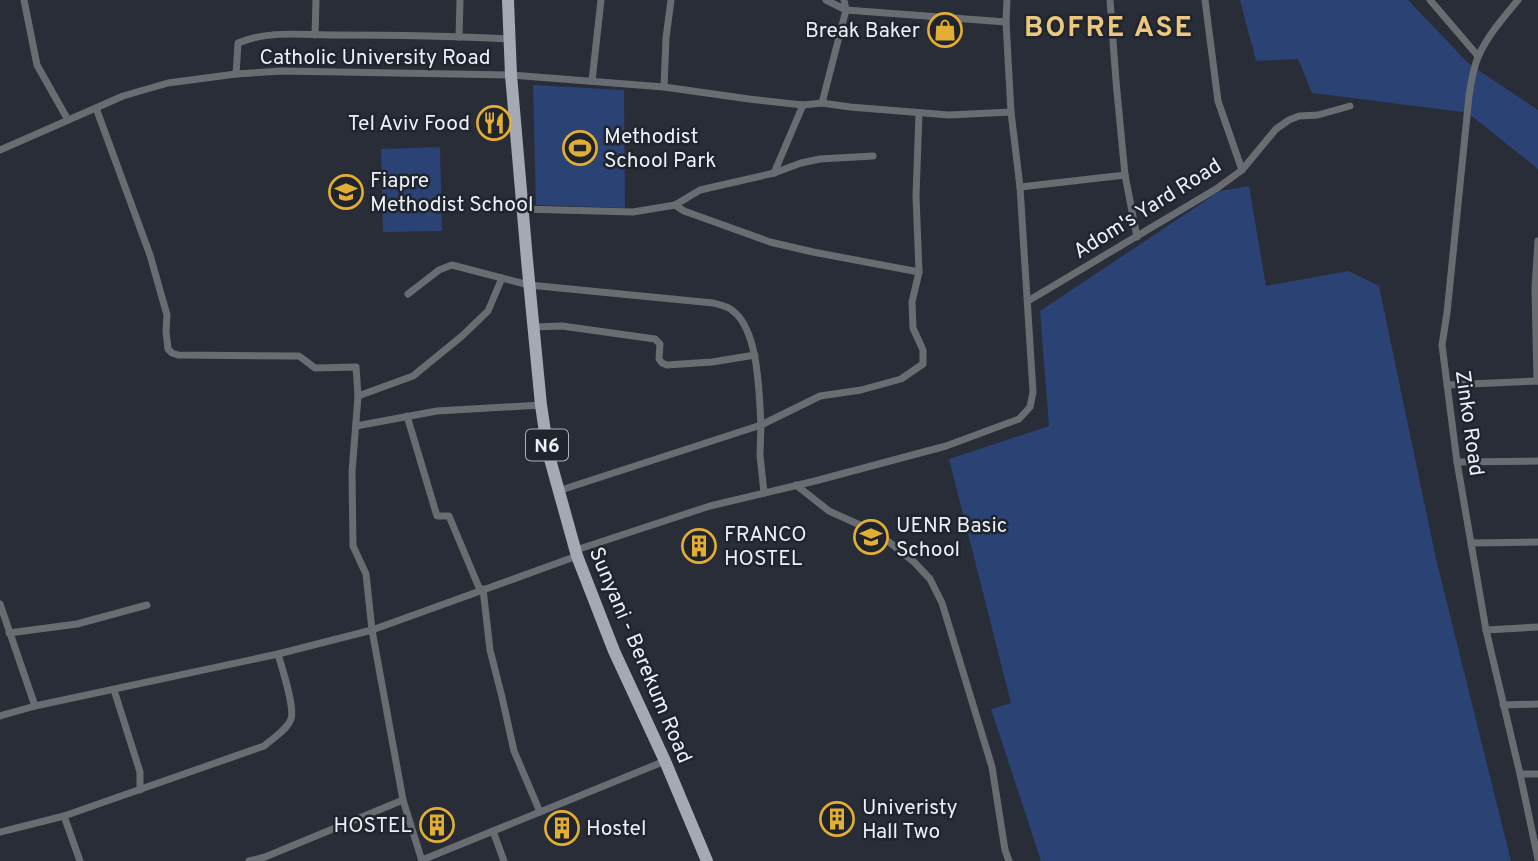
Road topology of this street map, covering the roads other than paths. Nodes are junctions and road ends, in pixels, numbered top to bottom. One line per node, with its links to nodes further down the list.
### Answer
1 (24, 0): 30 (street)
2 (316, 0): 16 (street)
3 (460, 0): 17 (street)
4 (508, 0): 18 (main road, Sunyani - Berekum Road / N6)
5 (601, 0): 22 (street)
6 (671, 0): 23 (street)
7 (826, 0): 14 (street)
8 (844, 0): 14 (street)
9 (1007, 0): 15 (street)
10 (1110, 0): 35 (street)
11 (1205, 0): 33 (street)
12 (1430, 0): 19 (street)
13 (1518, 0): 19 (street, Zinko Road)
14 (846, 10): 15 (street); 24 (street)
15 (1006, 22): 29 (street)
16 (315, 35): 17 (street); 20 (street)
17 (459, 37): 18 (street)
18 (509, 39): 21 (main road, Sunyani - Berekum Road / N6)
19 (1479, 56): 49 (street, Zinko Road)
20 (236, 74): 21 (street, Catholic University Road); 27 (street, Catholic University Road)
21 (511, 75): 22 (street, Catholic University Road); 38 (main road, Sunyani - Berekum Road / N6)
22 (592, 81): 23 (street, Catholic University Road)
23 (664, 87): 25 (street, Catholic University Road)
24 (822, 103): 25 (street, Catholic University Road); 28 (street, Catholic University Road)
25 (803, 105): 34 (street)
26 (1350, 106): 33 (street, Adom's Yard Road)
27 (96, 108): 30 (street, Catholic University Road); 50 (street)
28 (919, 113): 29 (street, Catholic University Road); 41 (street)
29 (1011, 113): 36 (street)
30 (68, 121): 31 (street, Catholic University Road)
31 (0, 150)
32 (873, 156): 34 (street)
33 (1242, 170): 39 (street, Adom's Yard Road)
34 (774, 173): 37 (street)
35 (1125, 175): 36 (street); 39 (street)
36 (1020, 187): 45 (street)
37 (676, 205): 38 (street); 41 (street)
38 (522, 209): 43 (main road, Sunyani - Berekum Road / N6)
39 (1137, 237): 45 (street, Adom's Yard Road)
40 (1538, 242): 48 (street)
41 (919, 272): 53 (street)
42 (502, 278): 43 (street); 44 (street); 50 (street)
43 (529, 285): 46 (main road, Sunyani - Berekum Road / N6); 47 (street)
44 (408, 294)
45 (1028, 301): 57 (street)
46 (534, 327): 47 (street); 51 (main road, Sunyani - Berekum Road / N6)
47 (755, 355): 53 (street)
48 (1537, 381): 49 (street)
49 (1447, 385): 56 (street, Zinko Road)
50 (358, 396): 54 (street)
51 (541, 405): 52 (street); 58 (main road, Sunyani - Berekum Road / N6)
52 (407, 416): 54 (street); 63 (street)
53 (761, 425): 58 (street); 59 (street)
54 (356, 426): 67 (street)
55 (1538, 461): 56 (street)
56 (1457, 462): 61 (street, Zinko Road)
57 (796, 485): 59 (street); 91 (street)
58 (558, 491): 62 (main road, Sunyani - Berekum Road / N6)
59 (764, 493): 62 (street)
60 (1538, 542): 61 (street)
61 (1471, 543): 68 (street, Zinko Road)
62 (576, 553): 63 (street); 76 (main road, Sunyani - Berekum Road / N6)
63 (482, 590): 67 (street); 81 (street)
64 (0, 604): 69 (street)
65 (147, 605): 69 (street)
66 (1538, 627): 68 (street)
67 (372, 629): 70 (street); 80 (street)
68 (1486, 630): 73 (street, Zinko Road)
69 (9, 633): 74 (street)
70 (278, 654): 71 (street); 79 (street)
71 (114, 690): 74 (street); 79 (street)
72 (1538, 704): 73 (street)
73 (1503, 705): 77 (street, Zinko Road)
74 (35, 706): 75 (street)
75 (0, 716)
76 (665, 761): 81 (street); 90 (main road, Sunyani - Berekum Road / N6)
77 (1520, 774): 78 (street); 85 (street, Zinko Road)
78 (1538, 774)
79 (140, 790): 82 (street)
80 (404, 800): 87 (street); 88 (street)
81 (541, 812): 83 (street)
82 (65, 816): 84 (street); 86 (street)
83 (493, 831): 88 (street); 89 (street)
84 (0, 832)
85 (1538, 859)
86 (80, 861)
87 (249, 861)
88 (422, 861)
89 (504, 861)
90 (707, 861)
91 (1009, 861)

